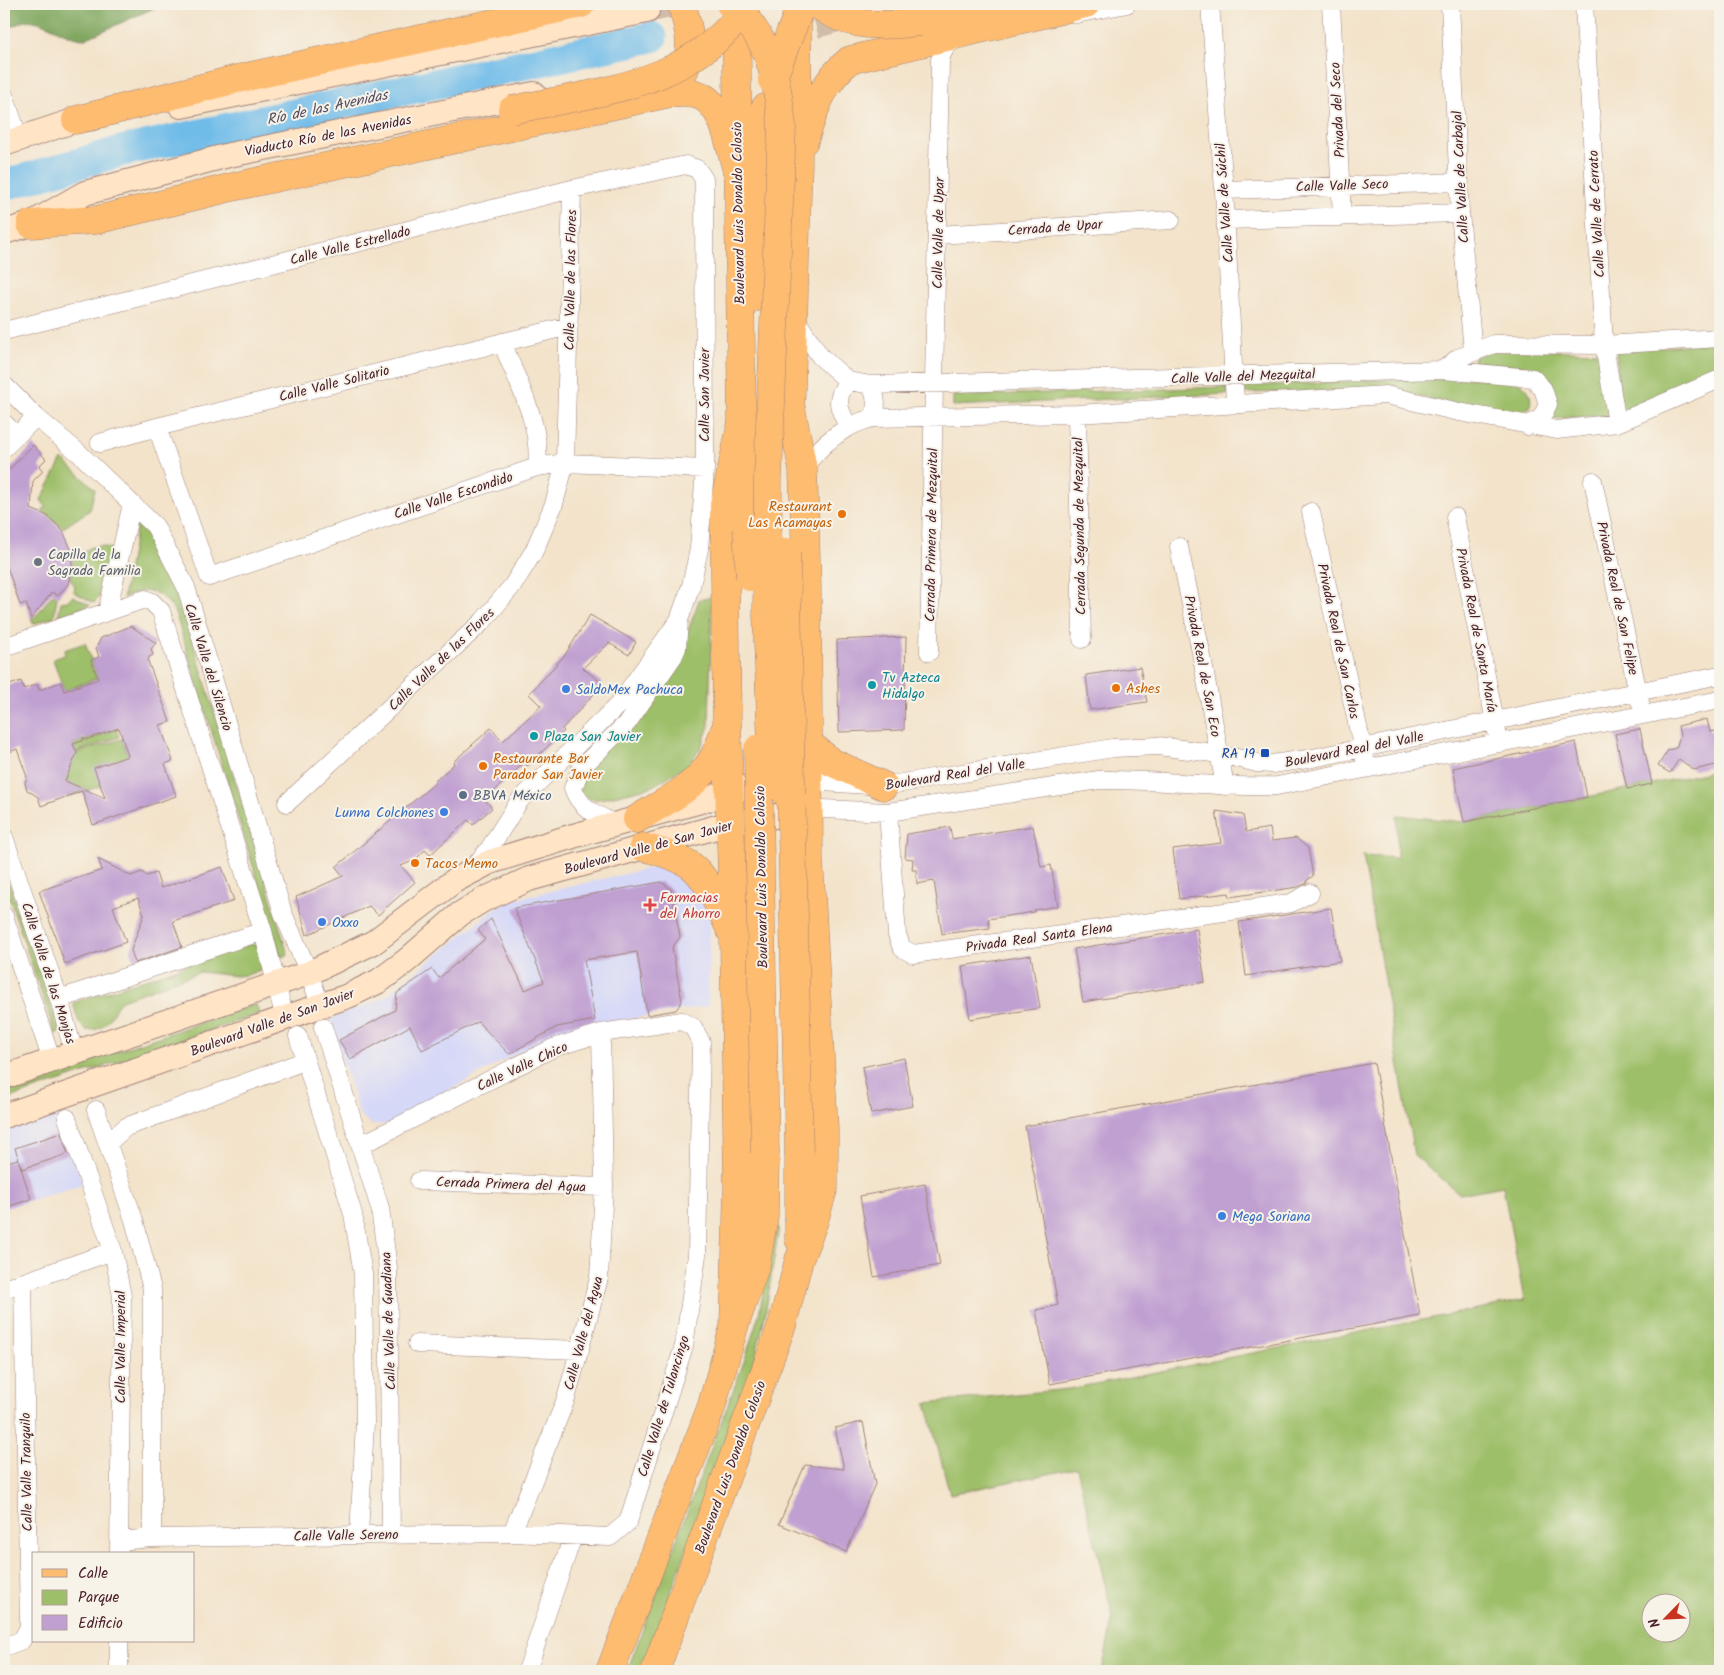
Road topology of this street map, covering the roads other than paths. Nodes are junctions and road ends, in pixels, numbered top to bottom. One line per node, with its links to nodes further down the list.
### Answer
1 (535, 4): 24 (main road)
2 (581, 4): 24 (main road)
3 (681, 4): 22 (main road)
4 (730, 4): 102 (main road, bridge)
5 (736, 4): 28 (main road, Boulevard Luis Donaldo Colosio)
6 (748, 4): 37 (main road, bridge)
7 (796, 4): 26 (main road, Boulevard Luis Donaldo Colosio)
8 (805, 4): 54 (main road, bridge)
9 (817, 4): 12 (main road, bridge)
10 (833, 4): 21 (main road)
11 (905, 4): 20 (main road)
12 (999, 4)
13 (1086, 4): 21 (main road)
14 (1127, 4): 39 (street, Calle Valle de Upar)
15 (1210, 4): 32 (street, Calle Valle de Súchil)
16 (1331, 4): 30 (street, Privada del Seco)
17 (1450, 4): 29 (street, Calle Valle de Carbajal)
18 (1584, 4): 45 (street, Calle Valle de Cerrato)
19 (647, 11): 24 (main road)
20 (866, 12)
21 (868, 54): 26 (main road)
22 (664, 81): 28 (main road); 37 (main road)
23 (4, 95): 25 (street)
24 (76, 120): 25 (main road)
25 (12, 141)
26 (798, 161): 40 (main road, Boulevard Luis Donaldo Colosio)
27 (697, 169): 31 (street, Calle Valle Estrellado); 71 (street, Calle San Javier)
28 (737, 172): 54 (main road, Boulevard Luis Donaldo Colosio)
29 (1460, 182): 30 (street, Calle Valle Seco); 33 (street, Calle Valle de Carbajal)
30 (1340, 185): 32 (street, Calle Valle Seco); 34 (street, Privada del Seco)
31 (572, 189): 41 (street, Calle Valle de las Flores); 42 (street, Calle Valle Estrellado)
32 (1224, 190): 36 (street, Calle Valle de Súchil)
33 (1460, 212): 34 (street); 46 (street, Calle Valle de Carbajal)
34 (1342, 217): 36 (street)
35 (1171, 220): 39 (street, Cerrada de Upar)
36 (1226, 220): 48 (street, Calle Valle de Súchil)
37 (31, 224): 38 (main road)
38 (4, 232)
39 (938, 234): 51 (street, Calle Valle de Upar)
40 (792, 313): 50 (street); 55 (main road, Boulevard Luis Donaldo Colosio)
41 (569, 326): 44 (street, Calle Valle Solitario); 69 (street, Calle Valle de las Flores)
42 (4, 331)
43 (1720, 338): 45 (street)
44 (502, 342): 64 (street, Calle Valle Solitario); 70 (street)
45 (1604, 345): 46 (street); 62 (street, Calle Valle de Cerrato)
46 (1473, 351): 47 (street)
47 (1443, 370): 48 (street, Calle Valle del Mezquital); 63 (street, Calle Valle del Mezquital)
48 (1234, 376): 51 (street, Calle Valle del Mezquital); 56 (street, Calle Valle de Súchil)
49 (1720, 379): 62 (street, Calle Valle del Mezquital)
50 (848, 382): 53 (street, Calle Valle del Mezquital); 65 (street)
51 (934, 384): 53 (street, Calle Valle del Mezquital); 60 (street, Calle Valle de Upar)
52 (4, 385): 58 (street, Calle Valle del Silencio)
53 (871, 385): 59 (street)
54 (742, 393): 61 (main road, Boulevard Luis Donaldo Colosio)
55 (790, 403): 72 (main road, Boulevard Luis Donaldo Colosio); 102 (main road, Boulevard Luis Donaldo Colosio, bridge)
56 (1235, 403): 57 (street, Calle Valle del Mezquital); 63 (street, Calle Valle del Mezquital)
57 (1077, 414): 60 (street, Calle Valle del Mezquital); 79 (street, Cerrada Segunda de Mezquital)
58 (36, 417): 66 (street); 74 (street, Calle Valle del Silencio)
59 (874, 418): 60 (street, Calle Valle del Mezquital); 65 (street, Calle Valle del Mezquital)
60 (932, 418): 81 (street, Cerrada Primera de Mezquital)
61 (742, 422): 90 (main road, Boulevard Luis Donaldo Colosio); 138 (main road, Boulevard Luis Donaldo Colosio, bridge)
62 (1618, 423): 63 (street, Calle Valle del Mezquital)
63 (1528, 426)
64 (157, 427): 67 (street, Calle Valle Solitario); 70 (street, Calle Valle Escondido)
65 (849, 427): 72 (street, Calle Valle del Mezquital)
66 (10, 429): 68 (street)
67 (100, 443)
68 (4, 448)
69 (565, 462): 70 (street, Calle Valle Escondido); 71 (street, Calle Valle Escondido); 104 (street, Calle Valle de las Flores)
70 (537, 467)
71 (705, 469): 82 (street, Calle San Javier)
72 (802, 469): 91 (main road, Boulevard Luis Donaldo Colosio)
73 (1593, 481): 84 (street, Privada Real de San Felipe)
74 (132, 504): 78 (street); 116 (street, Calle Valle del Silencio)
75 (1311, 512): 93 (street, Privada Real de San Carlos)
76 (1455, 517): 89 (street, Privada Real de Santa María)
77 (1179, 546): 94 (street, Privada Real de San Eco)
78 (108, 612): 80 (street); 114 (street, Calle Valle del Silencio)
79 (1082, 639)
80 (4, 648)
81 (929, 652)
82 (655, 671): 86 (street, Calle San Javier); 88 (street, Calle San Javier)
83 (1720, 675): 84 (street, Boulevard Real del Valle)
84 (1638, 692): 87 (street, Privada Real de San Felipe); 89 (street, Boulevard Real del Valle)
85 (1720, 700): 87 (street, Boulevard Real del Valle)
86 (618, 705): 88 (street); 100 (street, Calle San Javier)
87 (1642, 715): 92 (street, Boulevard Real del Valle)
88 (633, 716): 99 (street, Calle San Javier)
89 (1495, 720): 92 (street, Privada Real de Santa María); 93 (street, Boulevard Real del Valle)
90 (727, 732): 91 (main road); 101 (main road, Boulevard Luis Donaldo Colosio); 105 (main road)
91 (807, 740): 102 (main road, Boulevard Luis Donaldo Colosio); 103 (main road)
92 (1500, 742): 96 (street, Boulevard Real del Valle)
93 (1362, 748): 95 (street, Boulevard Real del Valle); 96 (street, Privada Real de San Carlos)
94 (1220, 754): 95 (street, Boulevard Real del Valle); 97 (street, Privada Real de San Eco); 103 (street, Boulevard Real del Valle)
95 (1272, 764): 98 (street)
96 (1367, 770): 98 (street, Boulevard Real del Valle)
97 (1225, 786): 98 (street, Boulevard Real del Valle); 103 (street, Boulevard Real del Valle)
98 (1277, 786)
99 (573, 788): 100 (street); 105 (street)
100 (534, 789): 111 (street, Calle San Javier)
101 (729, 790): 102 (main road); 105 (main road); 106 (main road, Boulevard Luis Donaldo Colosio)
102 (802, 798): 103 (street, Boulevard Real del Valle); 103 (street, Boulevard Real del Valle); 106 (main road, Boulevard Valle de San Javier); 109 (main road, Boulevard Luis Donaldo Colosio); 135 (main road, Boulevard Luis Donaldo Colosio, bridge)
103 (886, 799): 112 (street, Privada Real Santa Elena)
104 (287, 803)
105 (626, 822): 111 (main road)
106 (730, 824): 108 (main road, Boulevard Valle de San Javier); 110 (main road, Boulevard Luis Donaldo Colosio)
107 (4, 837): 118 (street, Calle Valle de las Monjas)
108 (643, 847): 115 (main road); 119 (main road, Boulevard Valle de San Javier)
109 (809, 858): 110 (main road); 135 (main road, Boulevard Luis Donaldo Colosio)
110 (732, 864): 115 (main road, Boulevard Luis Donaldo Colosio)
111 (470, 871): 116 (main road)
112 (1310, 893)
113 (4, 916): 124 (street, Calle Valle de las Monjas)
114 (263, 930): 117 (street, Calle Valle del Silencio); 118 (street)
115 (734, 938): 138 (main road, Boulevard Luis Donaldo Colosio)
116 (309, 973): 117 (main road); 119 (street, Calle Valle del Silencio)
117 (276, 984): 121 (street, Calle Valle del Silencio); 123 (main road)
118 (59, 999): 123 (street, Calle Valle de las Monjas)
119 (322, 1017): 121 (main road, Boulevard Valle de San Javier); 131 (street, Calle Valle de Guadiana)
120 (693, 1027): 122 (street, Calle Valle Chico); 144 (street, Calle Valle de Tulancingo)
121 (291, 1028): 125 (street, Calle Valle de Guadiana); 128 (main road, Boulevard Valle de San Javier)
122 (601, 1033): 131 (street, Calle Valle Chico); 133 (street, Calle Valle del Agua)
123 (74, 1053): 124 (main road)
124 (52, 1060): 126 (main road)
125 (304, 1061): 130 (street); 143 (street, Calle Valle de Guadiana)
126 (4, 1077)
127 (96, 1110): 130 (street)
128 (4, 1116)
129 (68, 1118): 134 (street, Calle Valle Imperial)
130 (108, 1143): 145 (street)
131 (361, 1145): 142 (street, Calle Valle de Guadiana)
132 (419, 1181): 133 (street, Cerrada Primera del Agua)
133 (604, 1186): 140 (street, Calle Valle del Agua)
134 (113, 1251): 136 (street); 146 (street, Calle Valle Imperial)
135 (799, 1260): 152 (main road, Boulevard Luis Donaldo Colosio)
136 (23, 1283): 137 (street); 148 (street, Calle Valle Tranquilo)
137 (4, 1290)
138 (734, 1327): 151 (main road, Boulevard Luis Donaldo Colosio)
139 (418, 1344): 140 (street)
140 (580, 1350): 141 (street, Calle Valle del Agua)
141 (512, 1533): 142 (street, Calle Valle Sereno); 144 (street, Calle Valle Sereno)
142 (391, 1534): 143 (street, Calle Valle Sereno)
143 (359, 1535): 145 (street, Calle Valle Sereno)
144 (573, 1536): 150 (street)
145 (152, 1538): 146 (street, Calle Valle Sereno)
146 (119, 1548)
147 (119, 1642): 149 (street)
148 (4, 1647)
149 (119, 1671)
150 (527, 1671)
151 (610, 1671)
152 (655, 1671)

